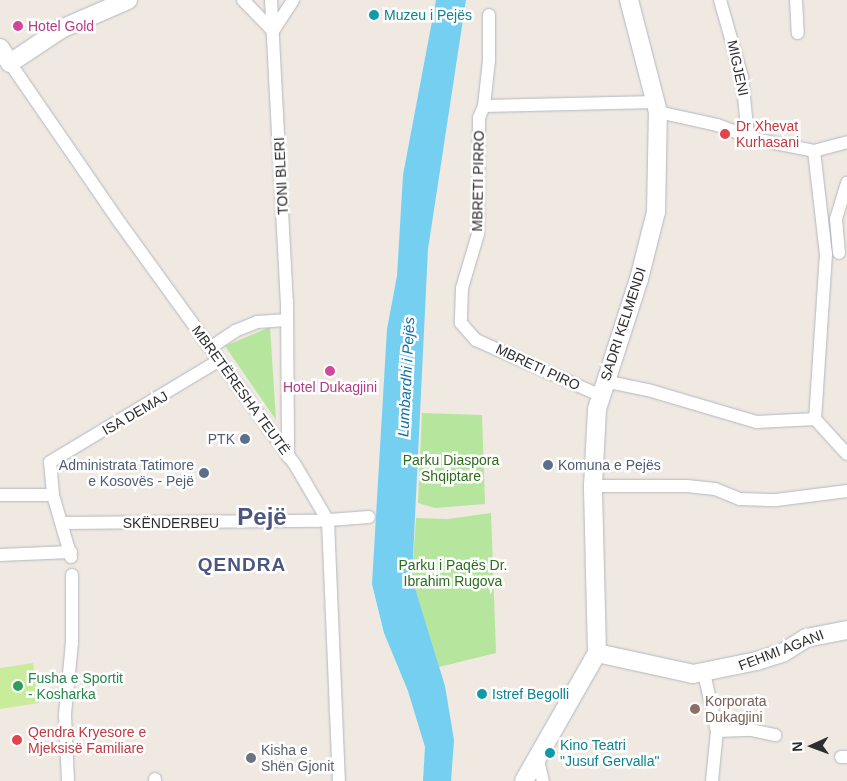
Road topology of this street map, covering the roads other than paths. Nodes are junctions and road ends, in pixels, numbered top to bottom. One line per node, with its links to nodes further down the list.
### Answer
1 (128, 0): 11 (street)
2 (243, 0): 9 (street)
3 (271, 0): 9 (street, TONI BLERI)
4 (293, 0): 9 (street)
5 (629, 0): 13 (street, SADRI KELMENDI)
6 (720, 0): 14 (street, MIGJENI)
7 (796, 0): 10 (street)
8 (489, 15): 12 (street, MBRETI PIRRO)
9 (273, 31): 20 (street, TONI BLERI)
10 (798, 34)
11 (5, 55): 22 (street, MBRETËRESHA TEUTË)
12 (484, 106): 13 (street); 21 (street, MBRETI PIRRO)
13 (657, 107): 14 (street); 24 (street, SADRI KELMENDI)
14 (748, 137): 16 (street)
15 (847, 142): 16 (street)
16 (814, 151): 18 (street)
17 (847, 183): 18 (street)
18 (830, 229): 19 (street)
19 (837, 256): 25 (street)
20 (287, 320): 22 (street); 27 (street, TONI BLERI)
21 (476, 340): 24 (street, MBRETI PIRO)
22 (210, 348): 23 (street, MBRETËRESHA TEUTË)
23 (218, 361): 27 (street, MBRETËRESHA TEUTË); 31 (street, ISA DEMAJ)
24 (601, 388): 25 (street, MBRETI PIRO); 28 (street, SADRI KELMENDI)
25 (815, 419): 26 (street)
26 (847, 454)
27 (288, 457): 33 (street, MBRETËRESHA TEUTË)
28 (593, 486): 29 (street); 38 (street, SADRI KELMENDI)
29 (847, 491)
30 (0, 495): 31 (street)
31 (54, 495): 34 (street)
32 (370, 517): 33 (street, SKËNDERBEU)
33 (328, 521): 34 (street, SKËNDERBEU); 44 (street, MBRETËRESHA TEUTË)
34 (62, 523): 35 (street)
35 (0, 555)
36 (72, 575): 43 (street)
37 (847, 630): 39 (street, FEHMI AGANI)
38 (597, 646): 39 (street, FEHMI AGANI); 42 (street)
39 (704, 673): 40 (street)
40 (717, 731): 41 (street); 47 (street)
41 (776, 735)
42 (538, 760): 45 (street); 46 (street)
43 (68, 781)
44 (339, 781)
45 (524, 781)
46 (542, 781)
47 (712, 781)

